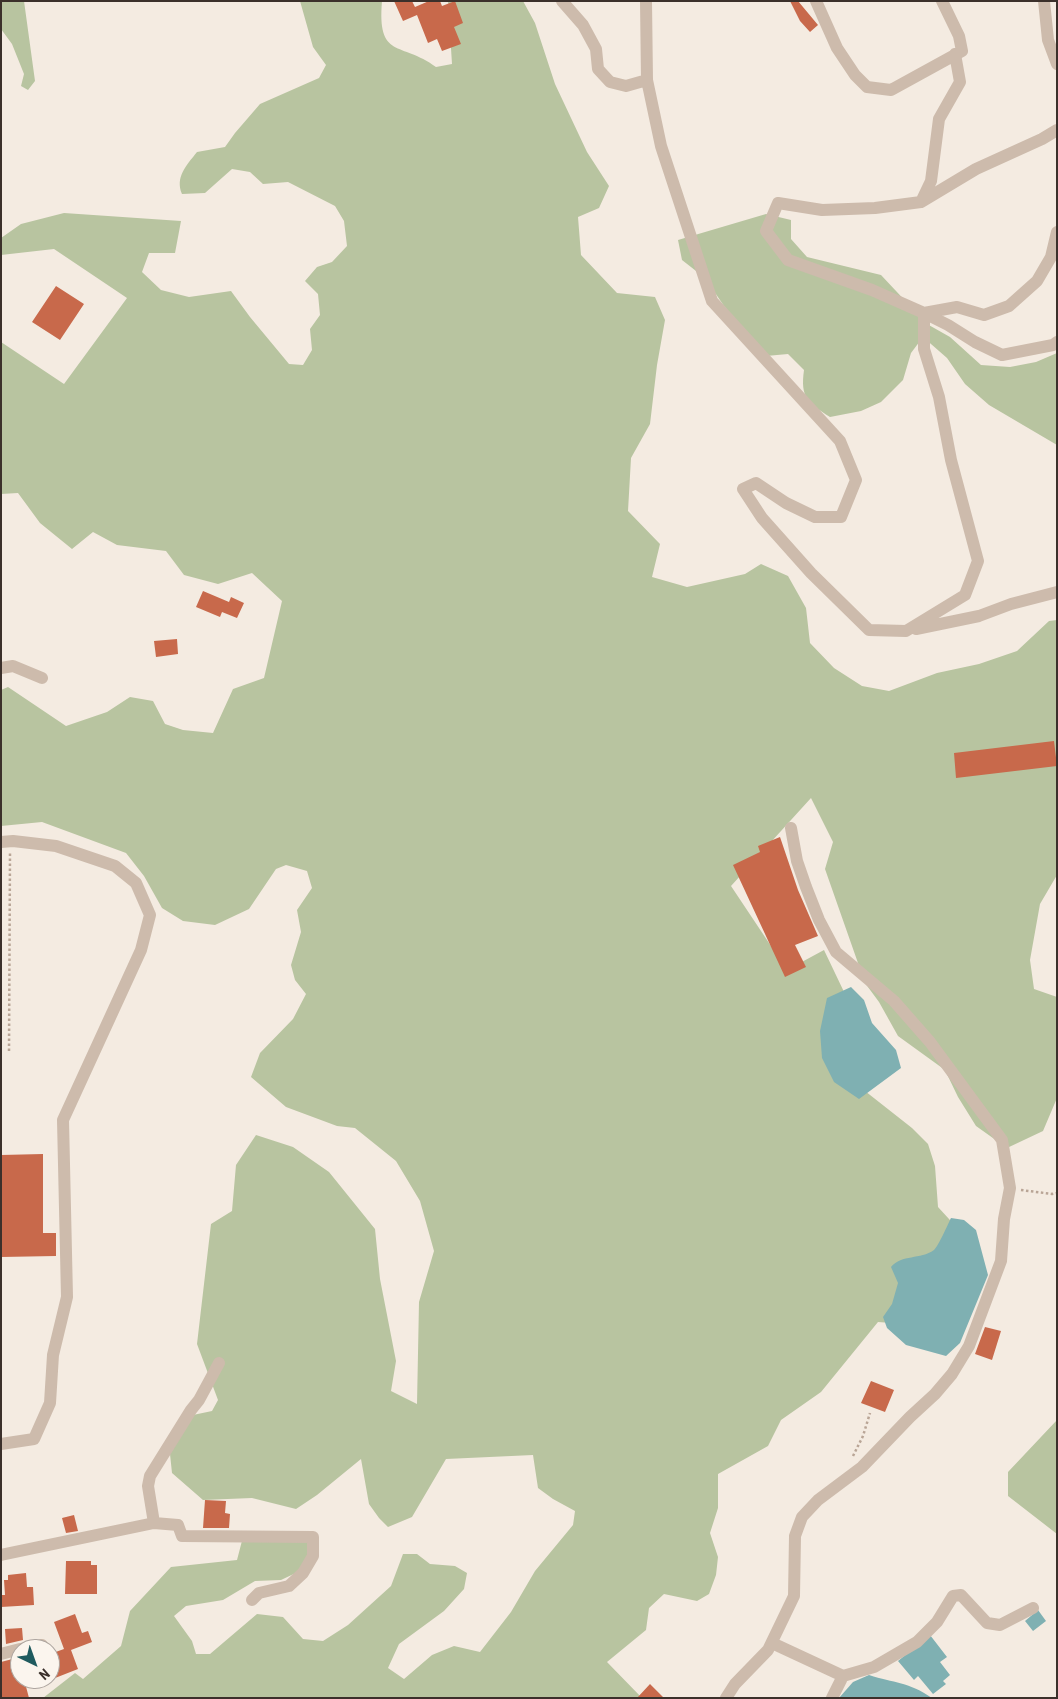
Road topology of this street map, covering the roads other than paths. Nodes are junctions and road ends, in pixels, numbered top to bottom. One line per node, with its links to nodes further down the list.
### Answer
1 (562, 1): 8 (street)
2 (646, 1): 8 (street)
3 (816, 1): 6 (street)
4 (942, 1): 6 (street)
5 (1044, 1): 7 (street)
6 (955, 54): 10 (street)
7 (1057, 64)
8 (647, 80): 15 (street)
9 (1057, 130): 10 (street)
10 (921, 202): 12 (street)
11 (1057, 232): 12 (street)
12 (924, 313): 13 (street); 15 (street)
13 (1057, 342)
14 (1057, 592): 15 (street)
15 (906, 630)
16 (1, 668): 17 (street)
17 (42, 678)
18 (791, 828): 26 (street)
19 (5, 842): 21 (street)
20 (219, 1363): 22 (street)
21 (1, 1444)
22 (154, 1523): 23 (street); 24 (street)
23 (1, 1554)
24 (252, 1600)
25 (1033, 1608): 27 (street)
26 (772, 1643): 27 (street); 28 (street)
27 (843, 1676): 29 (street)
28 (726, 1698)
29 (832, 1698)

